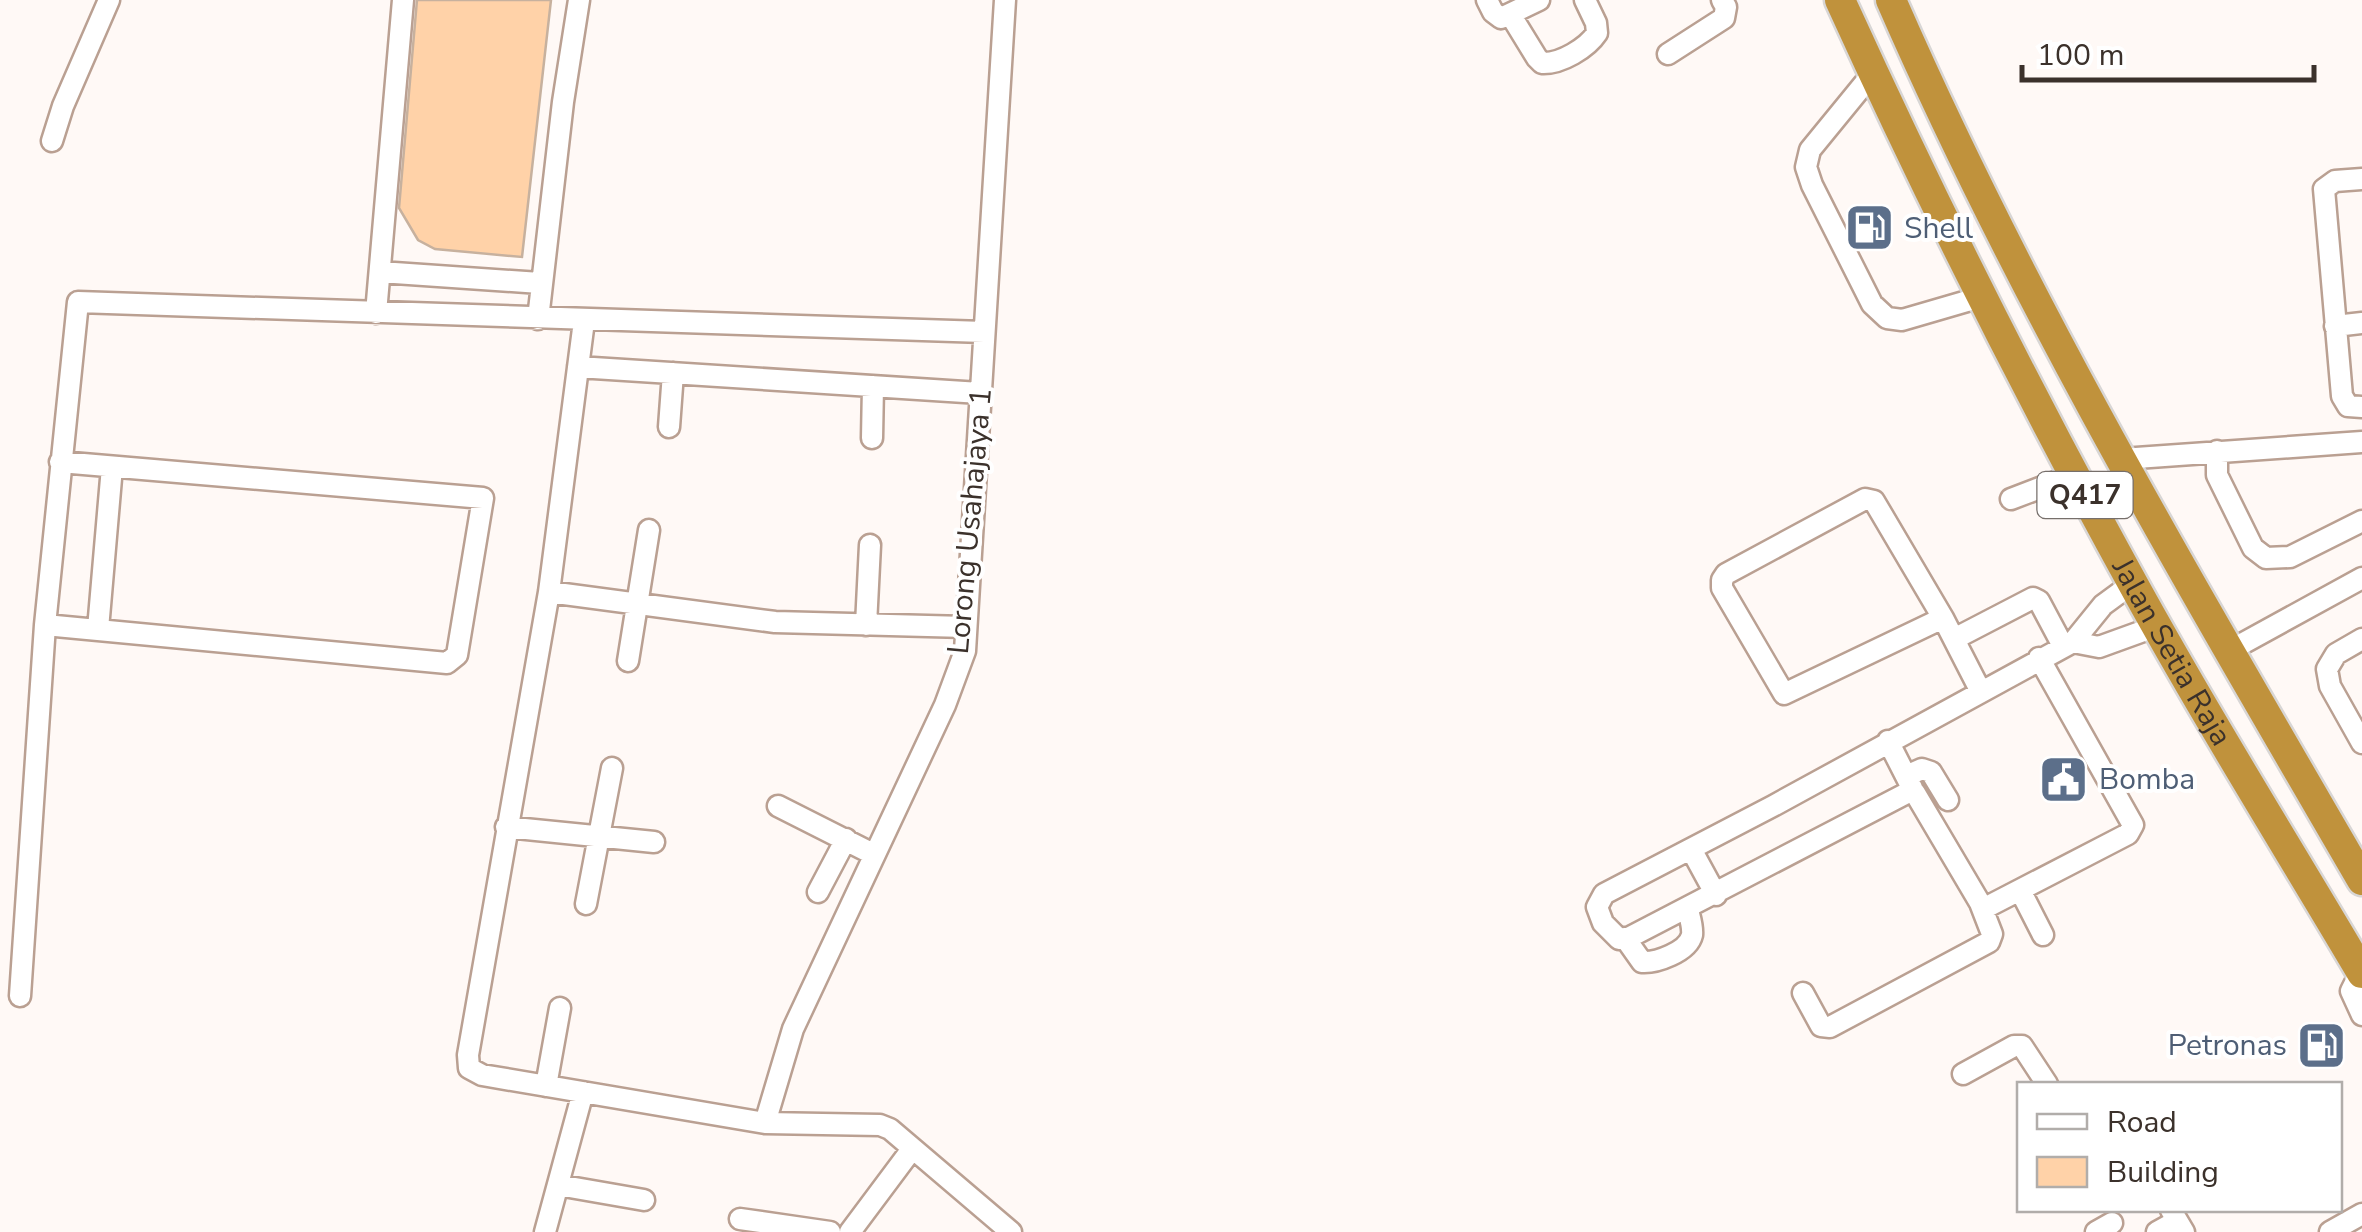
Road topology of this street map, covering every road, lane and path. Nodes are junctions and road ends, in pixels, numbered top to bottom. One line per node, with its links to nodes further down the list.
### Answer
1 (110, 0): 14 (street)
2 (403, 0): 16 (street)
3 (579, 0): 17 (street)
4 (1006, 0): 24 (street, Lorong Usahajaya 1)
5 (1487, 0): 11 (street)
6 (1539, 0): 11 (street)
7 (1585, 0): 11 (street)
8 (1722, 0): 12 (street)
9 (1840, 0): 13 (highway, Jalan Setia Raja / Q417)
10 (1891, 0): 34 (highway, Jalan Setia Raja / Q417)
11 (1510, 14)
12 (1668, 54)
13 (1873, 73): 18 (highway, Jalan Setia Raja / Q417); 18 (street)
14 (52, 140)
15 (2362, 179): 23 (street)
16 (380, 272): 17 (street); 19 (street)
17 (540, 283): 20 (street)
18 (1981, 297): 37 (highway, Jalan Setia Raja / Q417)
19 (376, 313): 20 (street); 35 (street)
20 (538, 319): 21 (street)
21 (584, 321): 24 (street); 25 (street)
22 (2362, 323): 23 (street)
23 (2335, 326): 29 (street)
24 (984, 332): 28 (street, Lorong Usahajaya 1)
25 (578, 367): 26 (street); 44 (street)
26 (673, 373): 27 (street); 30 (street)
27 (873, 386): 28 (street); 31 (street)
28 (980, 393): 50 (street, Lorong Usahajaya 1)
29 (2362, 406)
30 (669, 427)
31 (872, 438)
32 (2362, 442): 33 (street)
33 (2218, 451): 34 (street); 39 (street)
34 (2122, 459): 55 (highway, Jalan Setia Raja / Q417)
35 (60, 462): 36 (street); 47 (street)
36 (112, 467): 51 (street); 51 (street)
37 (2074, 474): 38 (street); 43 (highway, Jalan Setia Raja / Q417)
38 (2011, 500)
39 (2362, 520)
40 (649, 530): 45 (street)
41 (870, 545): 48 (street)
42 (2362, 578): 55 (street)
43 (2133, 583): 49 (highway, Jalan Setia Raja / Q417); 54 (street)
44 (549, 592): 45 (street); 65 (street)
45 (636, 603): 48 (street); 57 (street)
46 (1942, 618): 46 (street); 52 (street)
47 (45, 625): 51 (street); 82 (street)
48 (866, 625): 50 (street)
49 (2157, 626): 54 (street); 80 (highway, Jalan Setia Raja / Q417)
50 (966, 627): 70 (street, Lorong Usahajaya 1)
51 (98, 630)
52 (1954, 639): 54 (street); 58 (street)
53 (2362, 639): 60 (street)
54 (2068, 644): 56 (street)
55 (2229, 651): 71 (highway, Jalan Setia Raja / Q417)
56 (2039, 658): 58 (street); 72 (street)
57 (628, 660)
58 (1980, 690): 59 (street)
59 (1888, 741): 62 (street); 69 (street)
60 (2362, 743)
61 (612, 768): 66 (street)
62 (1910, 784): 63 (street); 74 (street); 76 (street)
63 (1948, 800)
64 (778, 806): 67 (street)
65 (506, 826): 66 (street); 87 (street)
66 (597, 834): 68 (street); 75 (street)
67 (846, 839): 70 (street); 73 (street)
68 (654, 842)
69 (1690, 849): 74 (street); 79 (street)
70 (874, 854): 89 (street, Lorong Usahajaya 1)
71 (2362, 880)
72 (2020, 890): 76 (street); 78 (street)
73 (818, 892)
74 (1716, 895): 77 (street)
75 (586, 904)
76 (1983, 909): 81 (street)
77 (1688, 910): 79 (street); 79 (street)
78 (2043, 935)
79 (1625, 938)
80 (2362, 972): 84 (street)
81 (1802, 993)
82 (20, 996)
83 (560, 1008): 87 (street)
84 (2362, 1015)
85 (1963, 1074): 86 (street)
86 (2046, 1082)
87 (546, 1086): 88 (street)
88 (583, 1092): 89 (street); 91 (street)
89 (764, 1122): 90 (street)
90 (912, 1149): 98 (street); 99 (street)
91 (558, 1185): 92 (street); 96 (street)
92 (644, 1200)
93 (2362, 1214): 101 (street)
94 (740, 1219): 97 (street)
95 (2177, 1221): 100 (street)
96 (545, 1232)
97 (830, 1232)
98 (850, 1232)
99 (1012, 1232)
100 (2157, 1232)
101 (2330, 1232)

